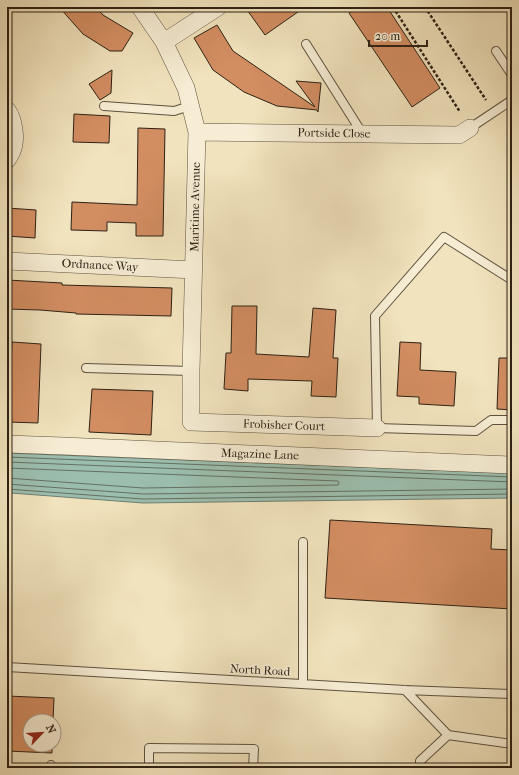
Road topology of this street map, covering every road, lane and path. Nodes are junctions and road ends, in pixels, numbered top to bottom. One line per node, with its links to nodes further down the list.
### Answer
1 (140, 7): 5 (street, Maritime Avenue)
2 (218, 7): 5 (street)
3 (393, 7): 14 (path)
4 (425, 7): 13 (path)
5 (164, 42): 11 (street, Maritime Avenue)
6 (306, 44): 16 (lane)
7 (496, 51): 8 (lane)
8 (512, 75)
9 (512, 100): 13 (lane)
10 (104, 106): 11 (lane)
11 (190, 106): 15 (street, Maritime Avenue)
12 (7, 110): 17 (street)
13 (494, 112): 14 (lane)
14 (470, 128): 16 (street, Portside Close)
15 (197, 132): 16 (street, Portside Close); 19 (street, Maritime Avenue)
16 (362, 134)
17 (7, 160)
18 (7, 261): 19 (street, Ordnance Way)
19 (194, 270): 22 (street, Maritime Avenue)
20 (512, 280): 25 (lane)
21 (86, 368): 22 (lane)
22 (191, 371): 24 (street, Maritime Avenue)
23 (512, 420): 25 (lane)
24 (191, 422): 25 (street, Frobisher Court)
25 (377, 428)
26 (7, 444): 27 (street, Magazine Lane)
27 (512, 465)
28 (303, 542): 30 (lane)
29 (7, 667): 30 (lane, North Road)
30 (302, 684): 31 (lane, North Road)
31 (405, 690): 32 (lane, North Road); 33 (lane)
32 (512, 694)
33 (448, 735): 34 (lane); 37 (lane)
34 (512, 744)
35 (149, 768): 36 (lane)
36 (253, 768)
37 (420, 768)

